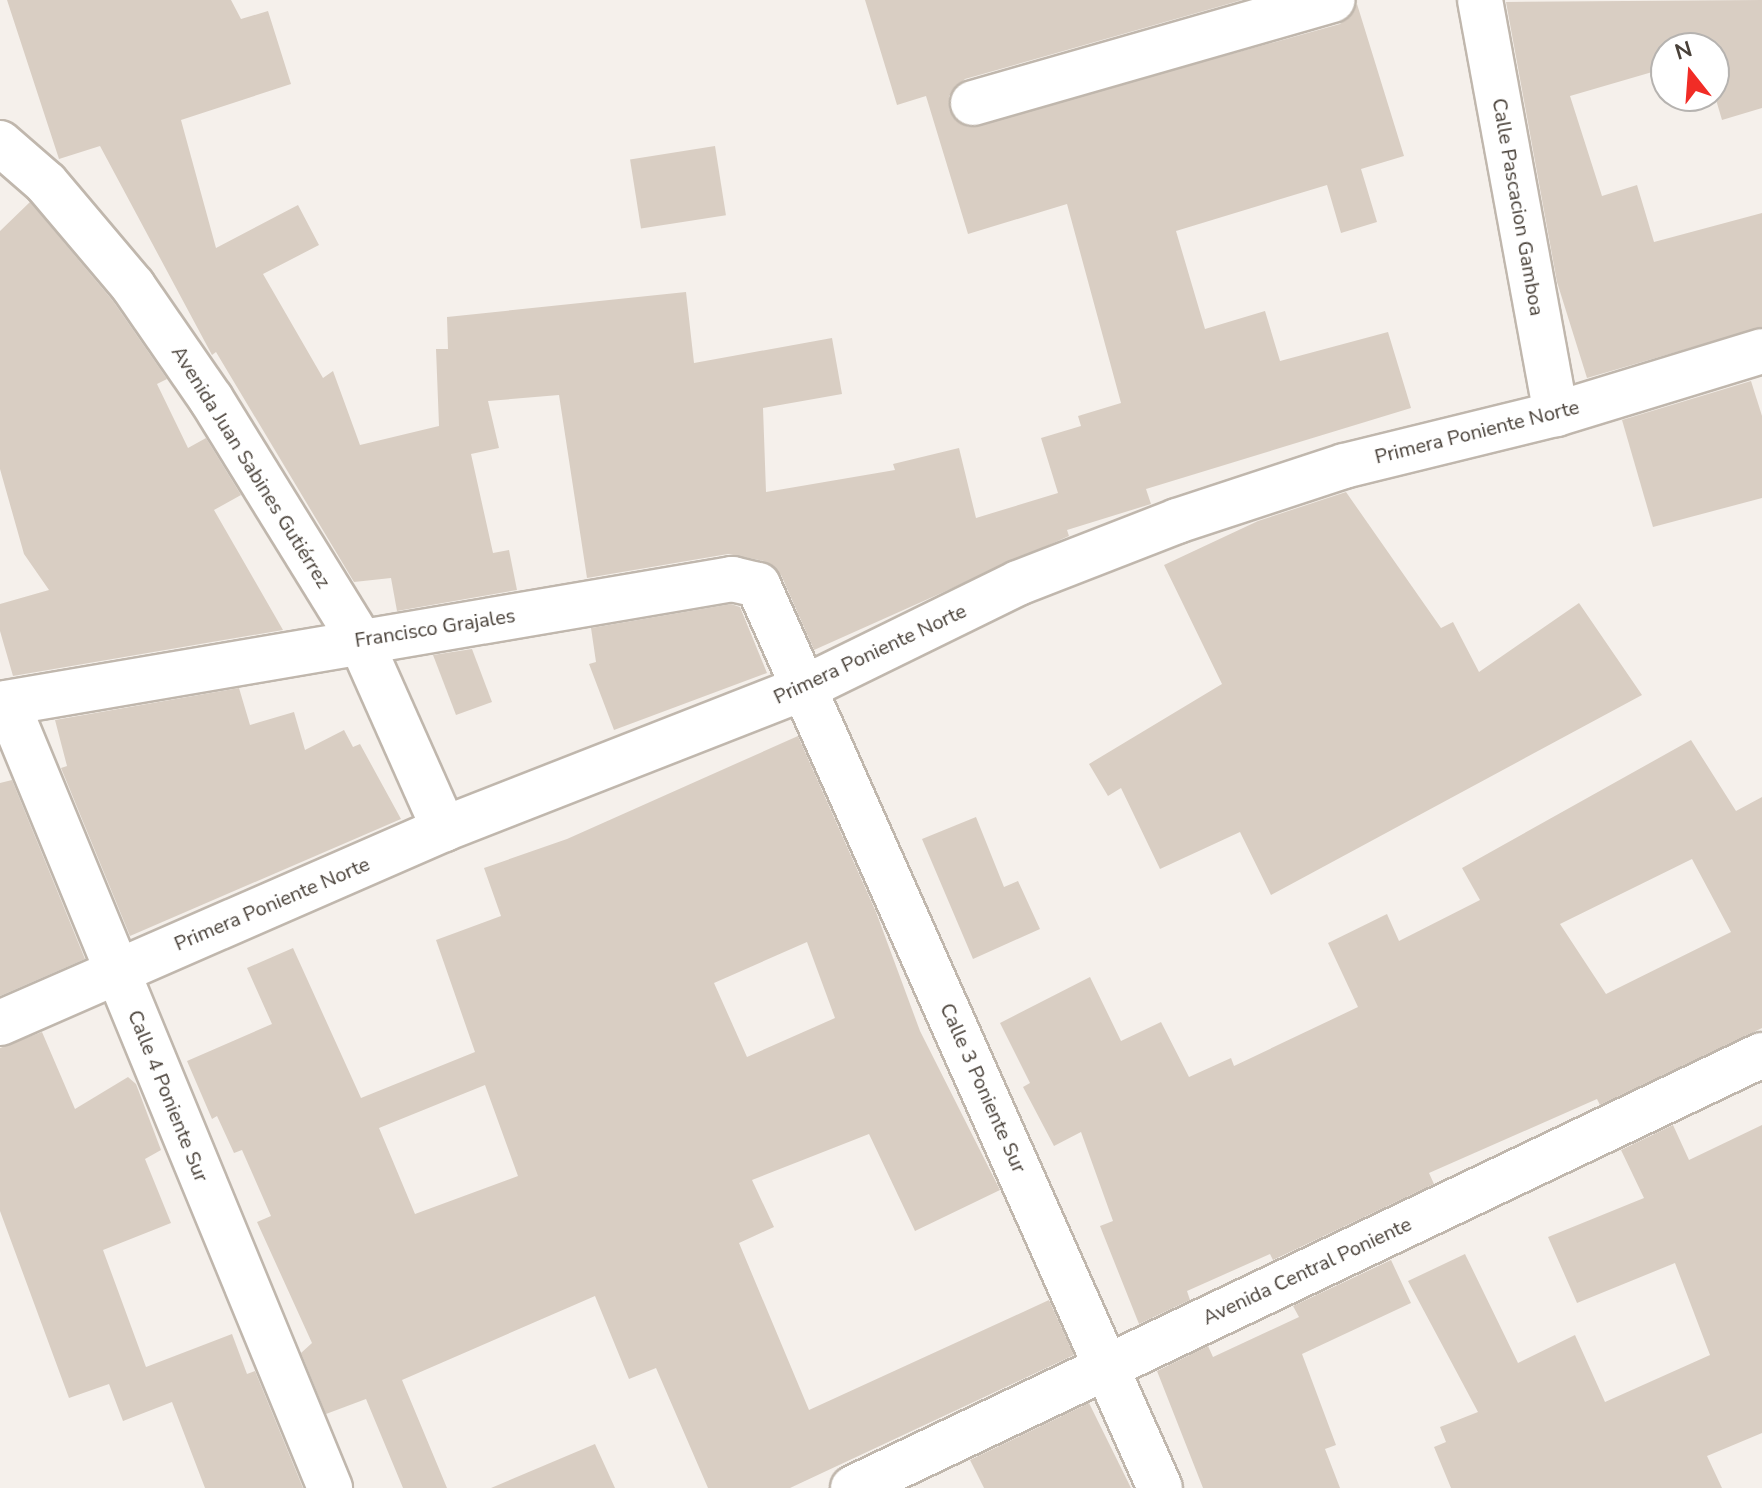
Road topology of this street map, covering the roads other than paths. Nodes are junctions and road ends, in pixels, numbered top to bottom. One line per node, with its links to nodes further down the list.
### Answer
1 (1333, 0): 3 (street)
2 (1480, 0): 6 (street, Calle Pascacion Gamboa)
3 (973, 103)
4 (0, 143): 7 (street, Avenida Juan Sabines Gutiérrez)
5 (1762, 351): 6 (street, Primera Poniente Norte)
6 (1556, 414): 8 (street, Primera Poniente Norte)
7 (360, 640): 8 (street, Francisco Grajales); 9 (street, Francisco Grajales); 10 (street, Avenida Juan Sabines Gutiérrez)
8 (804, 688): 10 (street, Primera Poniente Norte); 14 (street, Calle 3 Poniente Sur)
9 (4, 704): 11 (street, Calle 4 Poniente Sur)
10 (444, 829): 11 (street, Primera Poniente Norte)
11 (117, 971): 12 (street, Primera Poniente Norte); 15 (street, Calle 4 Poniente Sur)
12 (0, 1023)
13 (1761, 1057): 14 (street, Avenida Central Poniente)
14 (1107, 1366): 16 (street, Avenida Central Poniente); 17 (street, Calle 3 Poniente Sur)
15 (330, 1488)
16 (853, 1488)
17 (1160, 1488)

